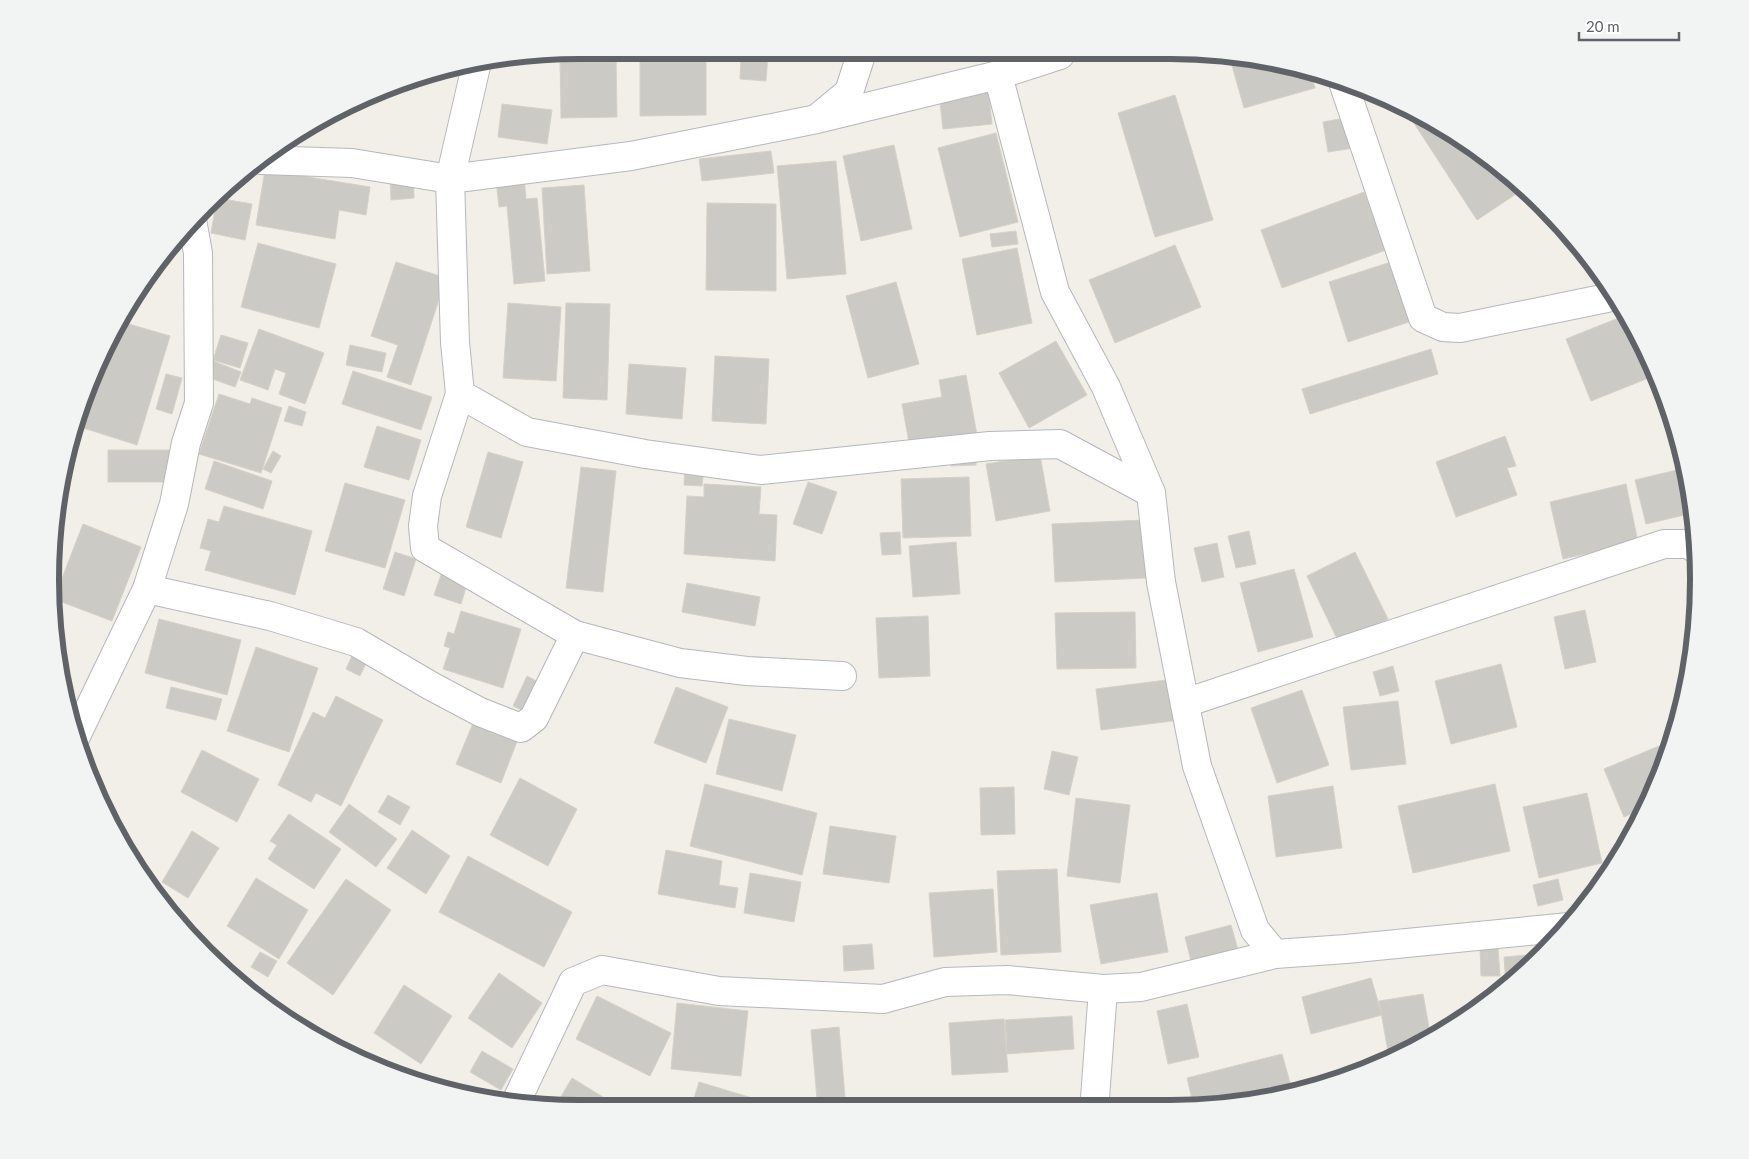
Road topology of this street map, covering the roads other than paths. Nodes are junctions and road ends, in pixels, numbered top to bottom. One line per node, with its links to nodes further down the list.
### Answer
1 (860, 59): 6 (street)
2 (1048, 59): 4 (street)
3 (475, 70): 8 (street)
4 (998, 75): 6 (street); 12 (street)
5 (1345, 89): 10 (street)
6 (817, 119): 8 (street)
7 (270, 160): 8 (street)
8 (450, 179): 11 (street)
9 (194, 230): 14 (street)
10 (1607, 298)
11 (460, 394): 12 (street); 15 (street)
12 (1151, 493): 17 (street)
13 (1689, 545): 17 (street)
14 (147, 590): 15 (street); 18 (street)
15 (575, 635): 16 (street)
16 (842, 676)
17 (1185, 703): 20 (street)
18 (80, 728)
19 (1556, 928): 20 (street)
20 (1275, 954): 21 (street)
21 (1103, 988): 22 (street); 23 (street)
22 (519, 1097)
23 (1095, 1100)

